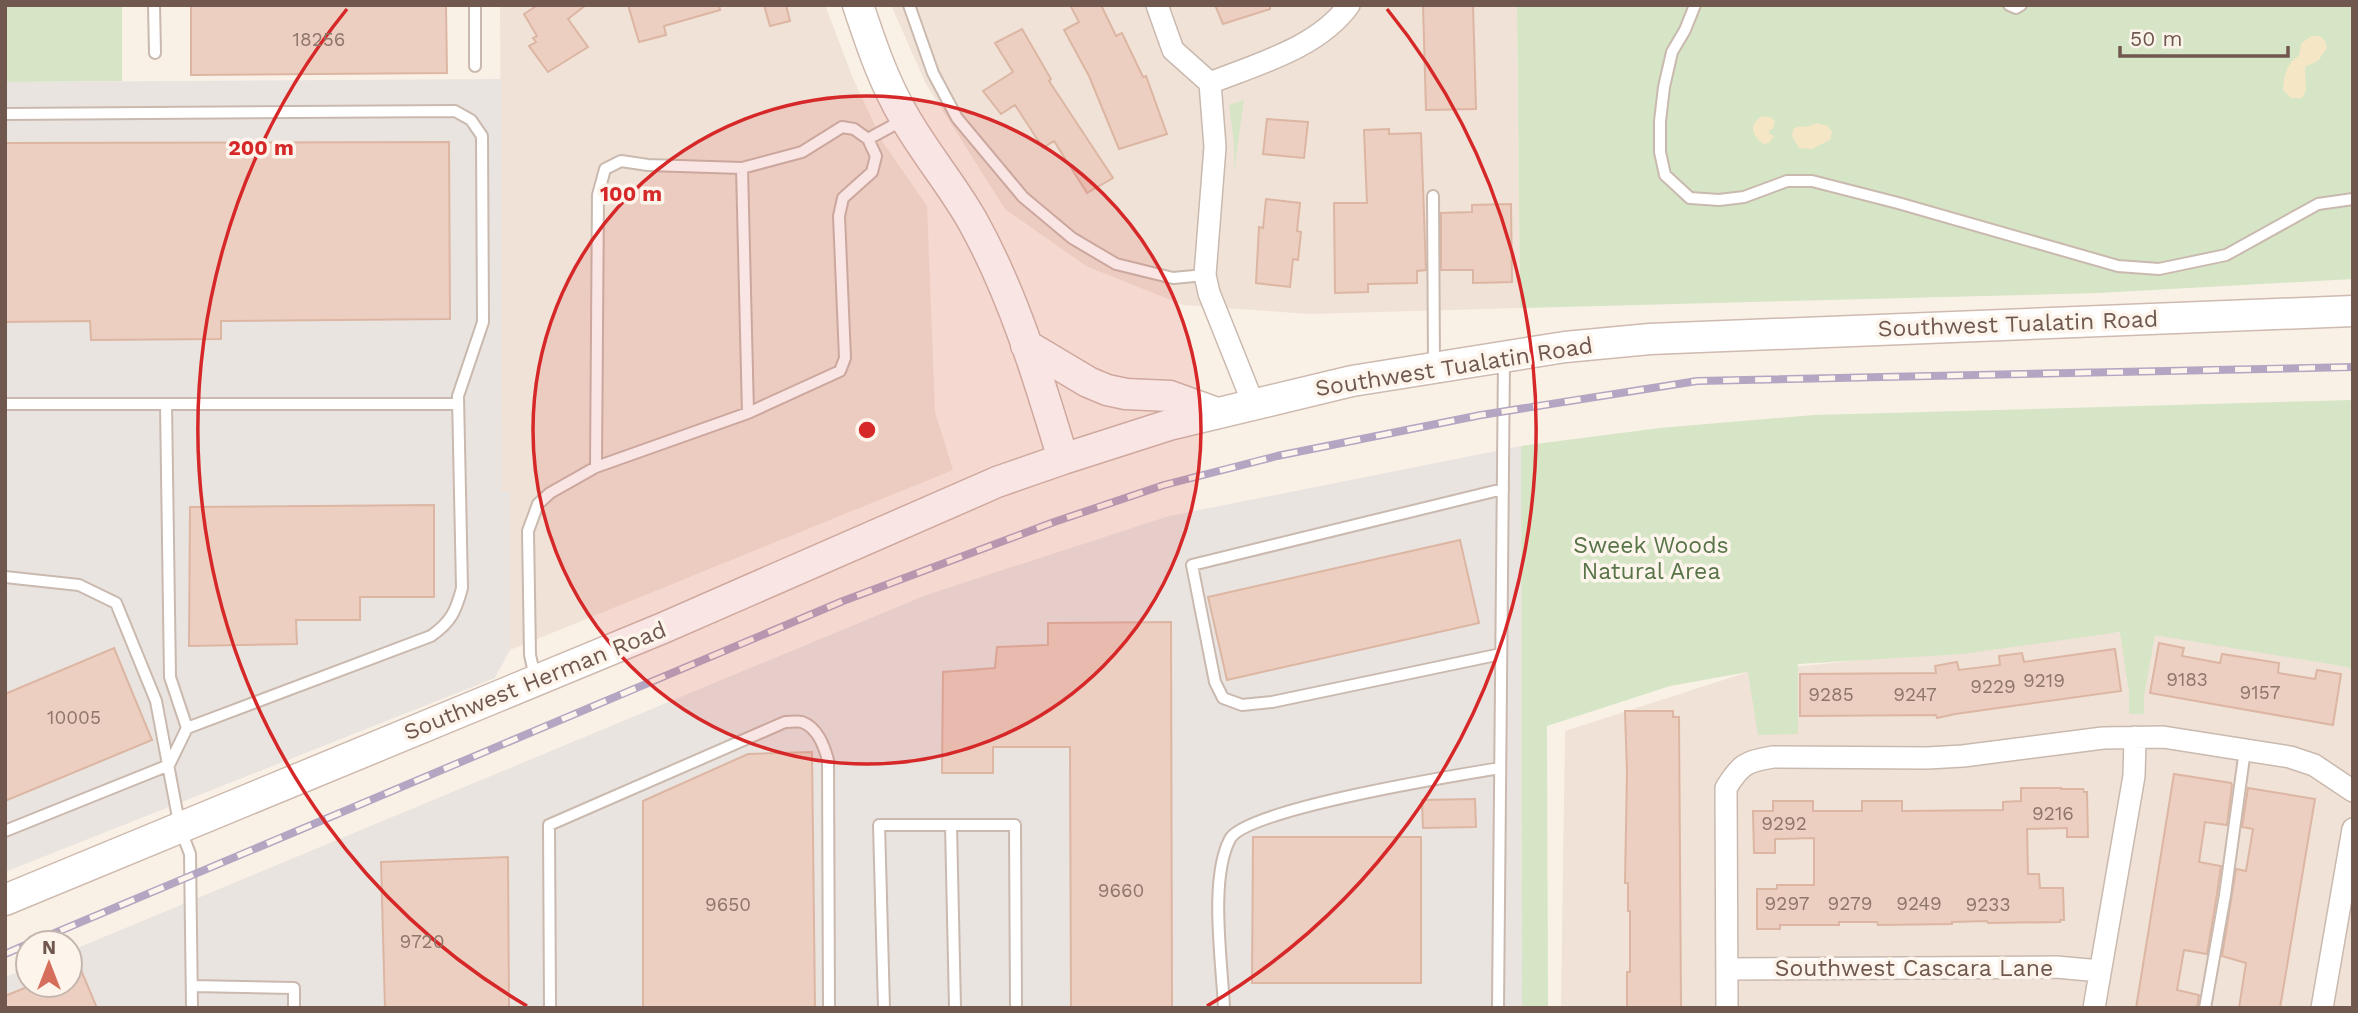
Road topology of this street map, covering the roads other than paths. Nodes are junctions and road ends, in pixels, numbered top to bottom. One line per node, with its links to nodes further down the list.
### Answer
1 (154, 5): 10 (lane)
2 (475, 5): 11 (lane)
3 (858, 5): 14 (main road)
4 (909, 5): 19 (lane)
5 (1157, 5): 12 (street)
6 (1349, 5): 12 (street)
7 (1695, 5): 18 (lane)
8 (2010, 5): 9 (lane)
9 (2021, 5)
10 (155, 53)
11 (475, 66)
12 (1210, 83): 19 (street)
13 (5, 114): 27 (lane)
14 (905, 119): 15 (lane); 21 (main road)
15 (868, 139): 16 (lane); 28 (lane)
16 (742, 168): 28 (lane); 31 (lane)
17 (1433, 196): 23 (lane)
18 (2353, 199)
19 (1205, 275): 24 (street)
20 (2353, 311): 22 (main road, Southwest Tualatin Road)
21 (1026, 345): 29 (main road); 30 (main road)
22 (1504, 356): 23 (main road, Southwest Tualatin Road); 32 (lane)
23 (1434, 366): 24 (main road, Southwest Tualatin Road)
24 (1253, 403): 29 (main road, Southwest Tualatin Road)
25 (5, 404): 26 (lane)
26 (166, 404): 27 (lane); 36 (lane)
27 (458, 404): 36 (lane)
28 (748, 412): 31 (lane)
29 (1217, 412): 30 (main road, Southwest Tualatin Road)
30 (1063, 459): 35 (main road, Southwest Herman Road)
31 (596, 467): 35 (lane)
32 (1503, 489): 34 (lane); 34 (lane)
33 (5, 577): 39 (lane)
34 (1501, 654): 40 (lane)
35 (536, 680): 43 (main road, Southwest Herman Road)
36 (187, 728): 39 (lane)
37 (2135, 737): 38 (street); 47 (street); 48 (street)
38 (2245, 750): 41 (street); 61 (lane)
39 (169, 765): 43 (lane); 45 (lane)
40 (1500, 768): 57 (lane); 58 (lane)
41 (2353, 790)
42 (951, 825): 54 (lane); 55 (lane); 56 (lane)
43 (180, 828): 46 (main road, Southwest Herman Road); 49 (lane)
44 (2353, 828): 62 (street)
45 (5, 831)
46 (5, 900)
47 (1727, 969): 48 (street, Southwest Cascara Lane); 59 (street)
48 (2100, 971): 60 (street)
49 (192, 986): 50 (lane); 51 (lane)
50 (192, 1008)
51 (294, 1008)
52 (550, 1008): 53 (lane)
53 (829, 1008)
54 (884, 1008)
55 (955, 1008)
56 (1016, 1008)
57 (1224, 1008)
58 (1498, 1008)
59 (1727, 1008)
60 (2094, 1008)
61 (2205, 1008)
62 (2322, 1008)

